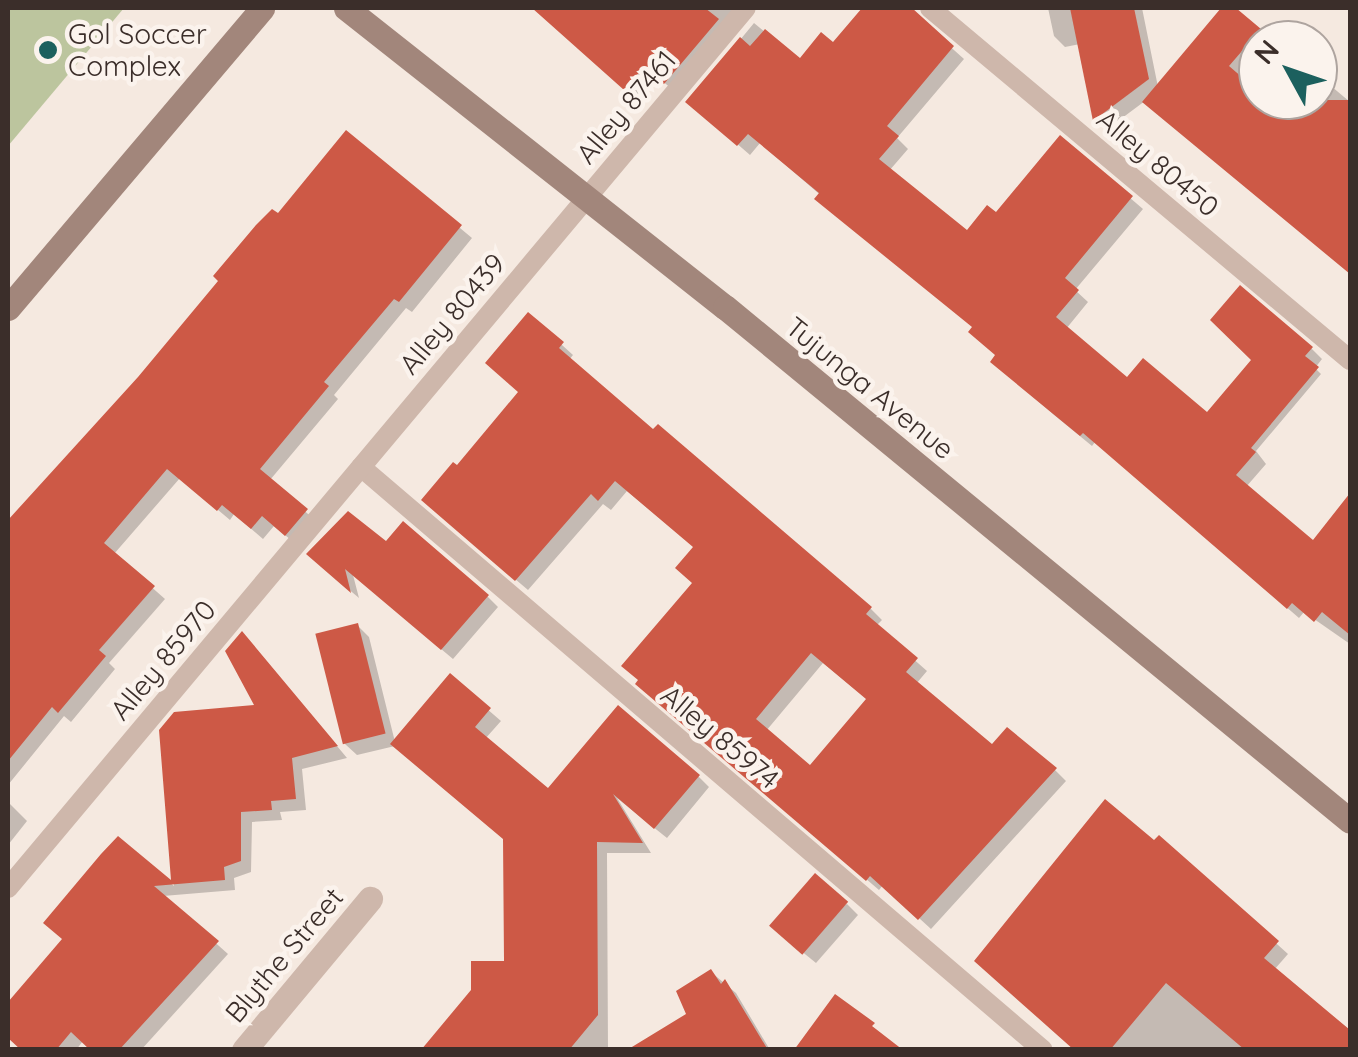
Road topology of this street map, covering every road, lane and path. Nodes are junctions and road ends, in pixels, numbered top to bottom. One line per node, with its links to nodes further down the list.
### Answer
1 (262, 8): 6 (street)
2 (346, 8): 5 (street, Tujunga Avenue)
3 (746, 8): 5 (lane, Alley 87461)
4 (930, 8): 7 (lane, Alley 80450)
5 (586, 196): 8 (lane, Alley 80439); 9 (street, Tujunga Avenue)
6 (8, 308)
7 (1350, 360)
8 (361, 467): 10 (lane, Alley 85970); 13 (lane, Alley 85974)
9 (1350, 821)
10 (8, 888)
11 (370, 899): 12 (street, Blythe Street)
12 (244, 1050)
13 (1043, 1050)

